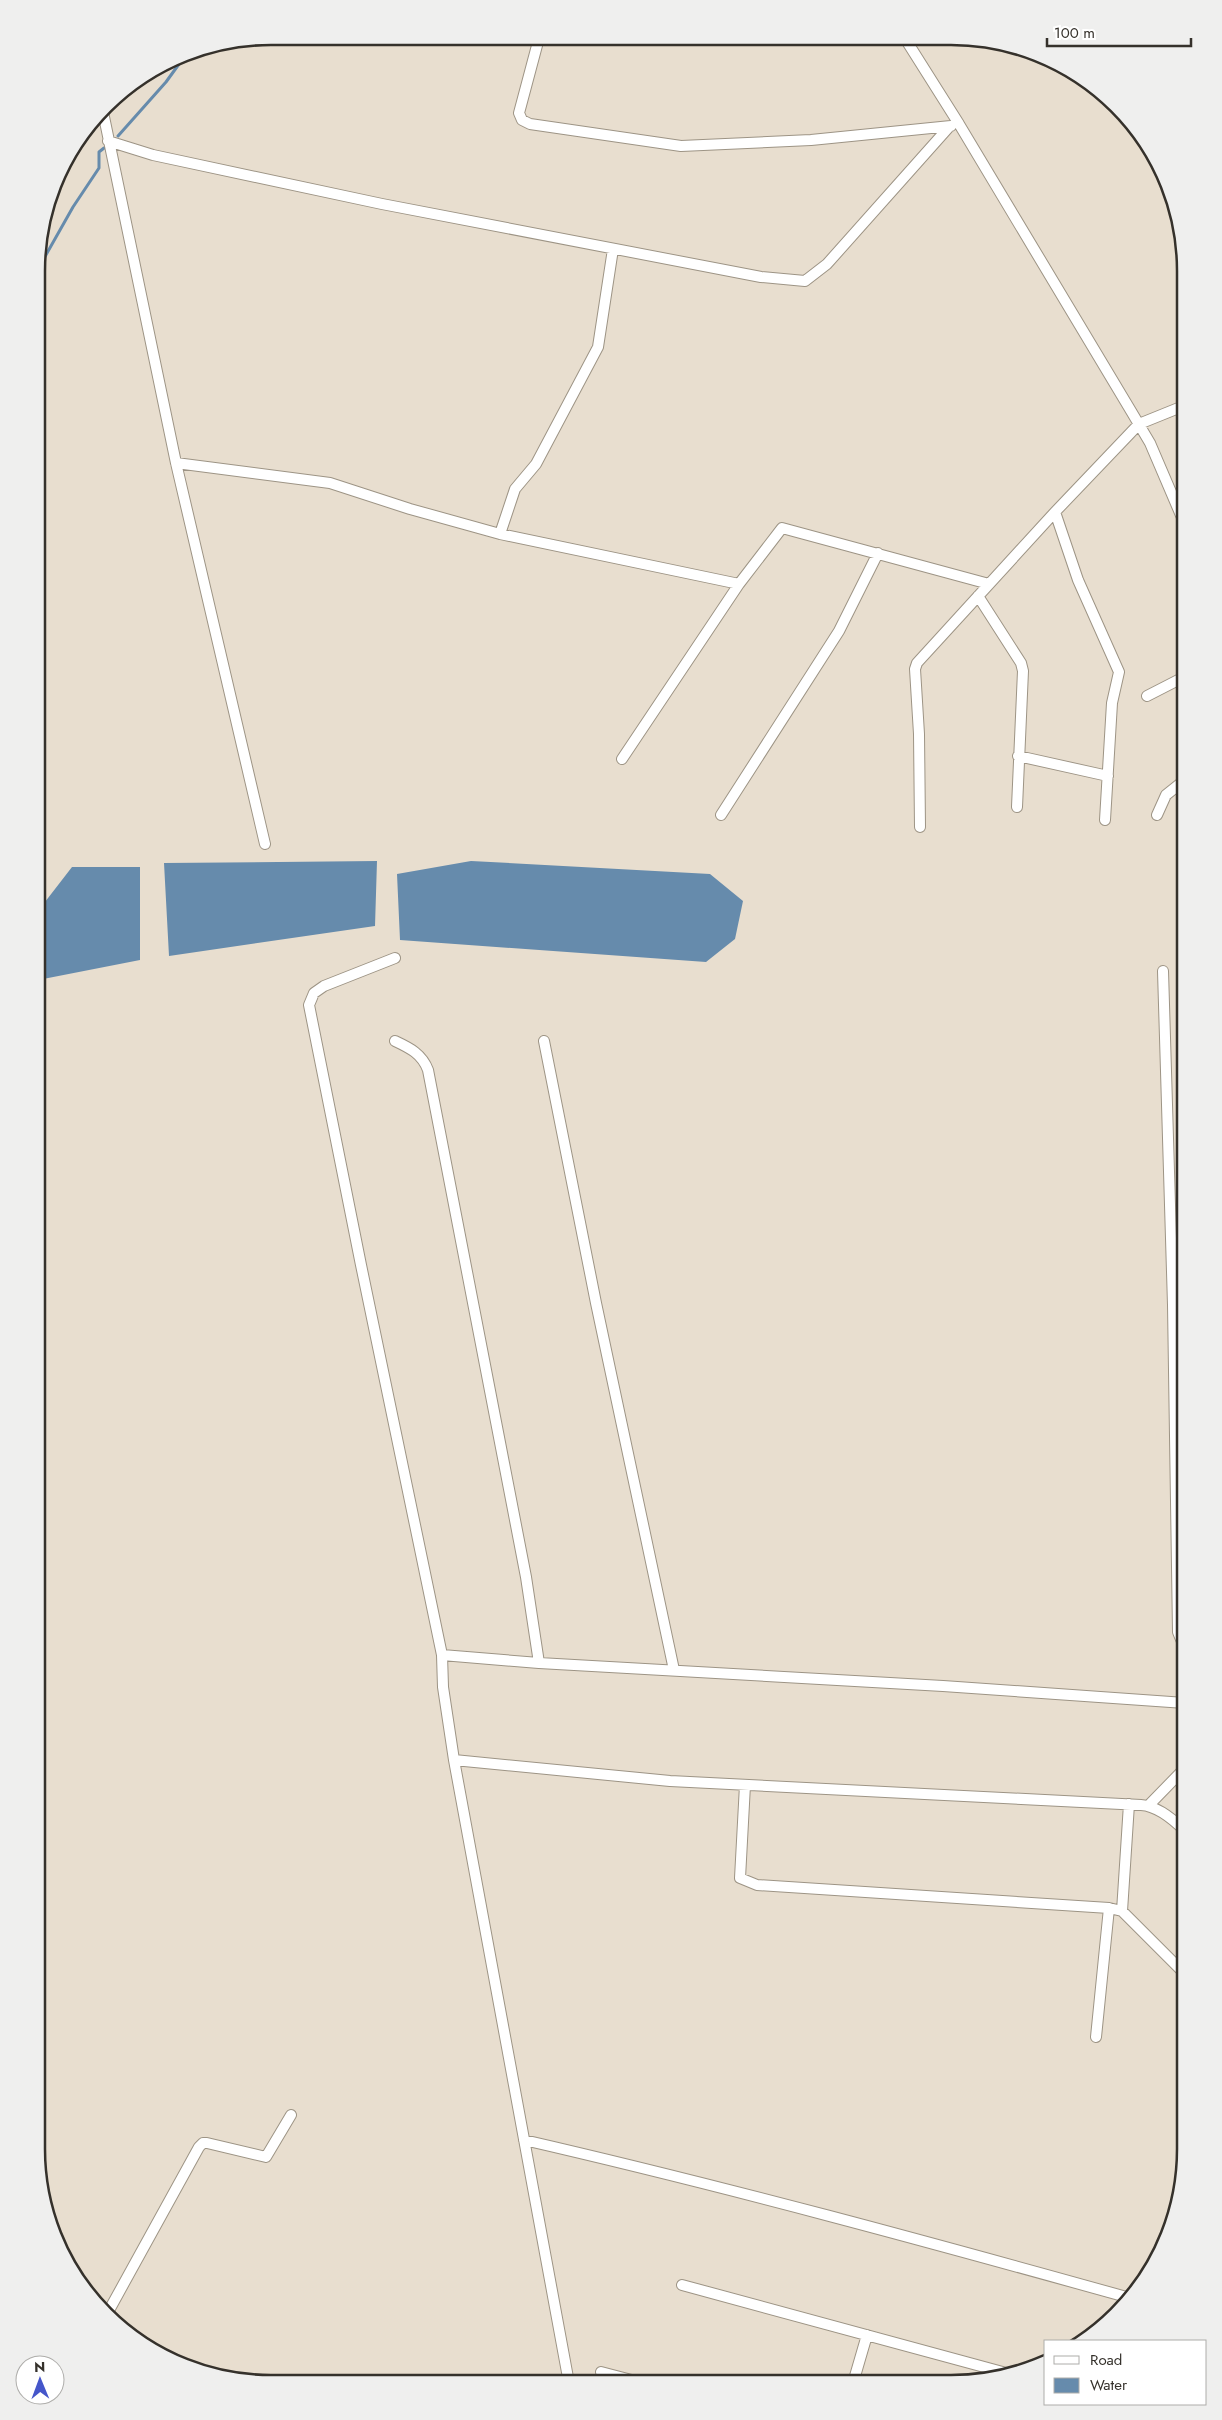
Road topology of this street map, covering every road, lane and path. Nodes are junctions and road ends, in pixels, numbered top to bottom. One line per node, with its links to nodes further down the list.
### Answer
1 (537, 45): 5 (street)
2 (909, 45): 4 (street)
3 (104, 119): 6 (street)
4 (960, 124): 5 (street); 9 (street)
5 (949, 127): 7 (street)
6 (108, 141): 7 (street); 10 (street)
7 (613, 249): 13 (street)
8 (1177, 409): 9 (street)
9 (1139, 424): 11 (street); 12 (street)
10 (176, 463): 13 (street); 29 (street)
11 (1177, 505)
12 (1055, 512): 16 (street); 22 (street)
13 (500, 534): 15 (street)
14 (878, 553): 15 (street); 16 (street); 25 (street)
15 (739, 584): 21 (street)
16 (989, 584): 17 (street)
17 (978, 596): 20 (street); 28 (street)
18 (1177, 680): 19 (street)
19 (1146, 696)
20 (1018, 756): 22 (street); 24 (street)
21 (622, 759)
22 (1108, 776): 27 (street)
23 (1177, 786): 26 (street)
24 (1017, 807)
25 (721, 815)
26 (1157, 815)
27 (1105, 820)
28 (920, 828)
29 (266, 844)
30 (395, 958): 37 (street)
31 (1163, 971): 34 (street)
32 (395, 1041): 38 (street)
33 (544, 1041): 39 (street)
34 (1173, 1305): 35 (street); 36 (street)
35 (1177, 1305)
36 (1177, 1567)
37 (442, 1655): 38 (street); 41 (street)
38 (539, 1663): 39 (street)
39 (674, 1670): 40 (street)
40 (1177, 1702)
41 (454, 1760): 43 (street); 52 (street)
42 (1177, 1776): 45 (street)
43 (745, 1785): 44 (street); 47 (street)
44 (1129, 1804): 45 (street); 48 (street)
45 (1149, 1805): 46 (street)
46 (1177, 1823)
47 (1109, 1908): 48 (street); 50 (street)
48 (1122, 1911): 49 (street)
49 (1177, 1966)
50 (1096, 2037)
51 (291, 2115): 55 (street)
52 (524, 2140): 54 (street); 59 (street)
53 (682, 2285): 56 (street)
54 (1123, 2296)
55 (110, 2308)
56 (867, 2335): 57 (street); 61 (street)
57 (997, 2370)
58 (601, 2372): 60 (street)
59 (568, 2375)
60 (612, 2375)
61 (856, 2375)

